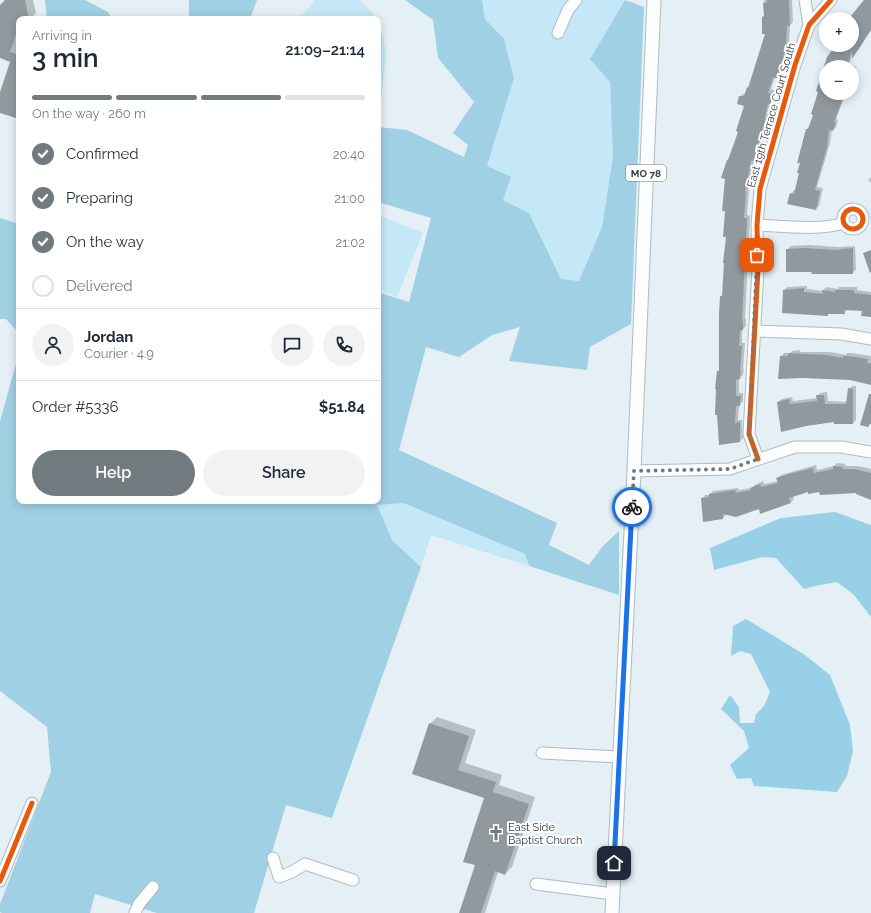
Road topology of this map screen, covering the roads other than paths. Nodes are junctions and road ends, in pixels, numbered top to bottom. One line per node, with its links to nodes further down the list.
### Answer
1 (576, 0): 6 (street)
2 (654, 0): 13 (main road, MO 78)
3 (805, 0): 5 (street, East 19th Terrace Court South)
4 (830, 0): 5 (street, East 19th Terrace Court South)
5 (808, 25): 8 (street, East 19th Terrace Court South)
6 (558, 33)
7 (843, 223): 8 (street)
8 (757, 225): 9 (street, East 19th Terrace Court South)
9 (754, 331): 10 (street); 12 (street, East 19th Terrace Court South)
10 (871, 339)
11 (871, 452): 12 (street)
12 (758, 459): 13 (street)
13 (634, 471): 15 (main road, MO 78)
14 (542, 753): 15 (street)
15 (619, 756): 22 (main road, MO 78)
16 (32, 803): 19 (street)
17 (273, 858): 18 (street)
18 (353, 880)
19 (0, 882)
20 (536, 884): 22 (street)
21 (153, 887): 23 (street)
22 (613, 894): 24 (main road, MO 78)
23 (136, 913)
24 (612, 913)

